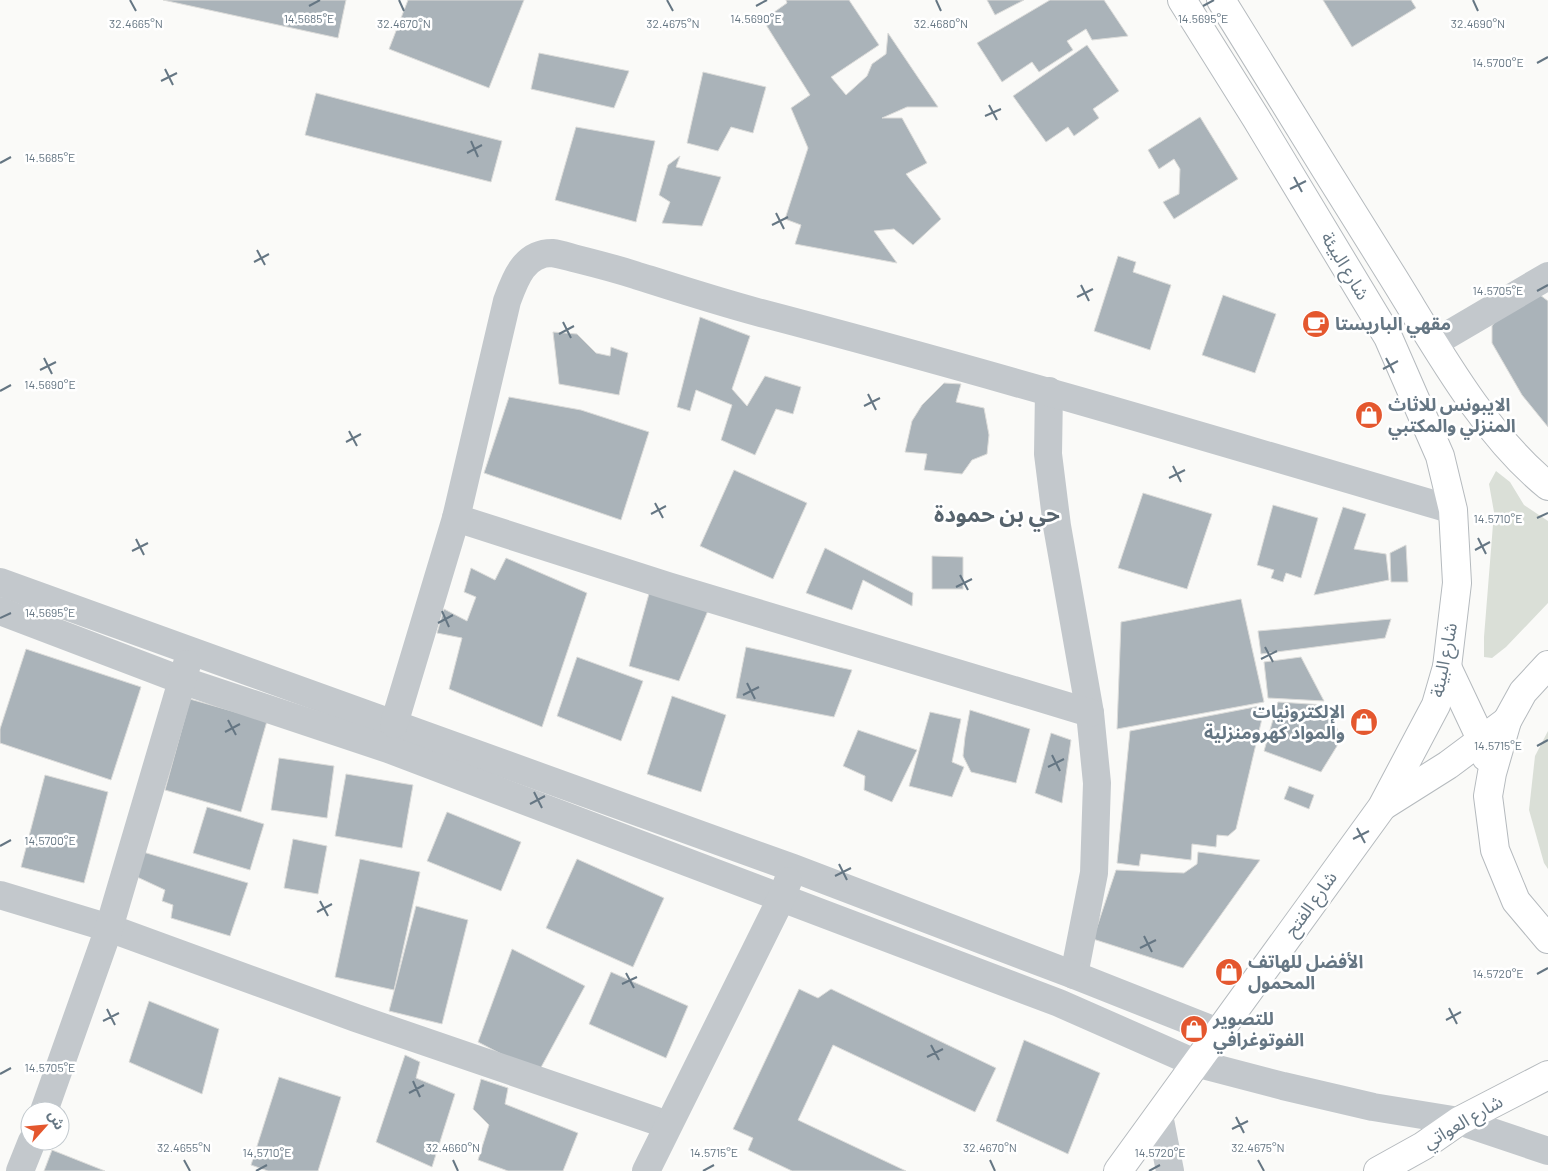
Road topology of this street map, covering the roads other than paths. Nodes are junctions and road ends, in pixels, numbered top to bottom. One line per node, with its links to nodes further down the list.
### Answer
1 (1182, 0): 7 (main road, شارع البيئة)
2 (1221, 0): 4 (main road, شارع البيئة)
3 (1548, 276): 4 (street)
4 (1434, 343): 6 (main road, شارع البيئة)
5 (1049, 391): 7 (street); 8 (street); 15 (street)
6 (1548, 486)
7 (1453, 510): 13 (main road, شارع البيئة)
8 (456, 518): 15 (street); 17 (street)
9 (0, 582): 11 (street)
10 (0, 611): 14 (street)
11 (192, 651): 14 (street); 17 (street)
12 (1548, 665): 16 (main road)
13 (1447, 667): 18 (main road); 20 (main road, شارع البيئة)
14 (181, 680): 23 (street); 24 (street)
15 (1090, 713): 26 (street)
16 (1507, 721): 18 (main road); 19 (main road)
17 (394, 724): 21 (street)
18 (1481, 739): 19 (main road); 20 (main road)
19 (1492, 773): 25 (main road)
20 (1382, 807): 27 (main road, شارع الفتح)
21 (793, 868): 23 (street); 26 (street)
22 (0, 895): 24 (street)
23 (781, 899): 28 (street); 33 (street)
24 (110, 928): 30 (street); 33 (street)
25 (1548, 939)
26 (1074, 975): 27 (street)
27 (1218, 1032): 28 (main road, شارع الفتح)
28 (1195, 1062): 31 (main road, شارع الفتح); 32 (street)
29 (1548, 1075): 32 (main road, شارع العواتي)
30 (48, 1101)
31 (1159, 1115): 39 (main road, شارع الفتح); 40 (street)
32 (1459, 1121): 34 (main road, شارع العواتي); 36 (street)
33 (668, 1125): 38 (street)
34 (1423, 1146): 41 (main road, شارع العواتي); 42 (street)
35 (28, 1151): 37 (street)
36 (1548, 1151)
37 (20, 1171)
38 (646, 1171)
39 (1118, 1171)
40 (1170, 1171)
41 (1378, 1171)
42 (1408, 1171)

